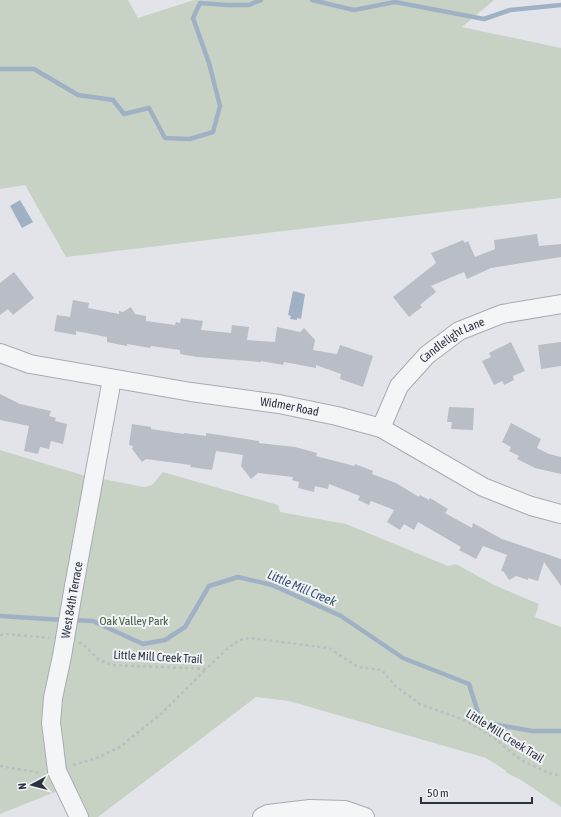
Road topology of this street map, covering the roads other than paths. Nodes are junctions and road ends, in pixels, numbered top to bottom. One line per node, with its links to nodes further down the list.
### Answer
1 (561, 304): 4 (street, Candlelight Lane)
2 (0, 353): 3 (street, Widmer Road)
3 (112, 379): 4 (street, Widmer Road); 6 (street, West 84th Terrace, bridge)
4 (381, 428): 5 (street, Widmer Road)
5 (561, 514)
6 (79, 817)
7 (262, 817): 8 (street)
8 (366, 817)

